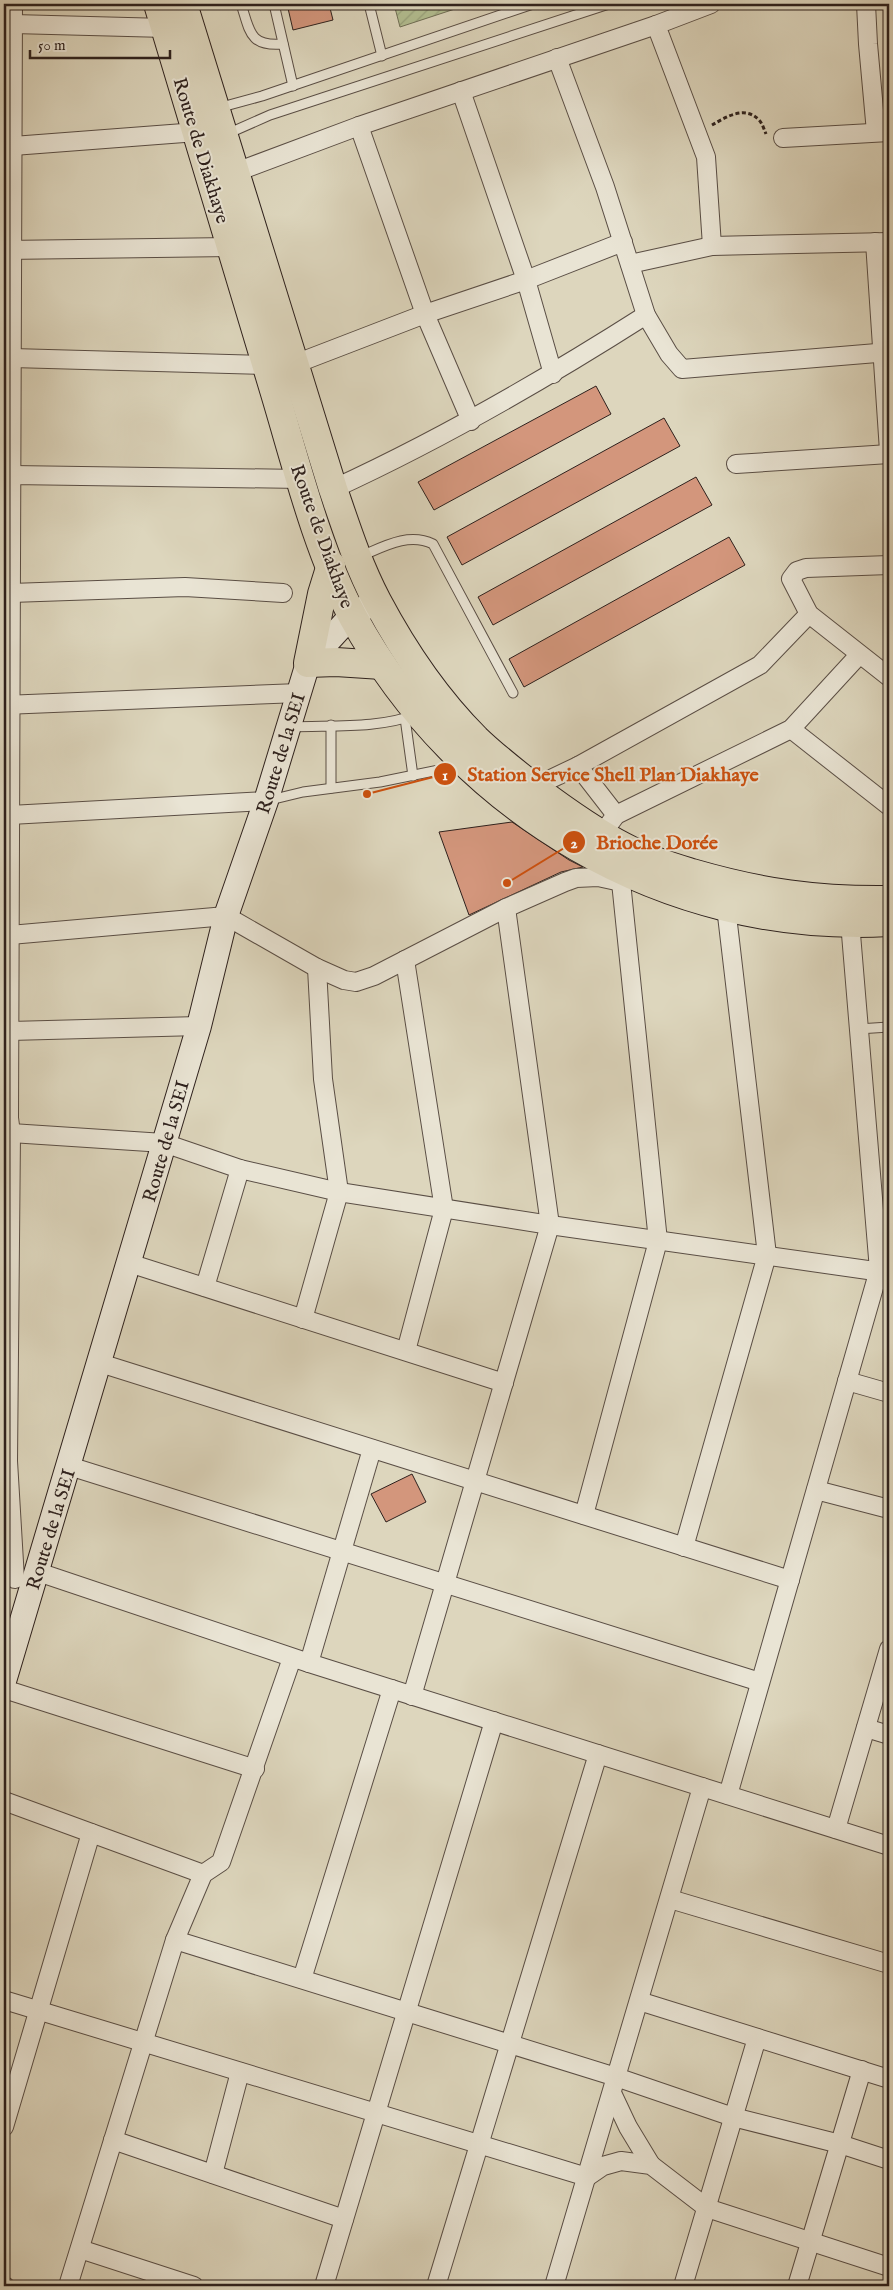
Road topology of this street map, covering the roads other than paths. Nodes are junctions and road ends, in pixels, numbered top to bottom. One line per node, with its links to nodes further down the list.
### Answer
1 (13, 4): 11 (street)
2 (183, 4): 19 (main road, Route de Diakhaye)
3 (241, 4): 13 (lane)
4 (274, 4): 13 (lane)
5 (369, 4): 14 (lane)
6 (533, 4): 14 (lane)
7 (609, 4): 23 (lane)
8 (711, 4): 12 (street)
9 (866, 4): 22 (street)
10 (162, 16): 11 (street); 21 (main road, Route de Diakhaye)
11 (14, 24): 16 (street)
12 (656, 25): 15 (street); 29 (street)
13 (283, 44): 17 (lane)
14 (382, 56): 17 (lane)
15 (557, 58): 18 (street); 27 (street)
16 (8, 85): 25 (street)
17 (293, 86): 19 (lane)
18 (461, 91): 20 (street); 33 (street)
19 (215, 109): 23 (main road, Route de Diakhaye)
20 (359, 126): 26 (street); 34 (street)
21 (197, 132): 25 (street); 30 (main road, Route de Diakhaye)
22 (883, 132): 24 (street)
23 (224, 135): 26 (main road, Route de Diakhaye)
24 (783, 138)
25 (13, 146): 31 (street)
26 (236, 172): 38 (main road, Route de Diakhaye)
27 (622, 242): 32 (street); 33 (street)
28 (882, 242): 29 (street); 36 (street)
29 (712, 246): 32 (street)
30 (231, 247): 31 (street); 39 (main road, Route de Diakhaye)
31 (8, 250): 37 (street)
32 (630, 264): 35 (street)
33 (526, 280): 34 (street); 40 (street)
34 (425, 314): 38 (street); 42 (street)
35 (646, 315): 36 (street); 40 (street)
36 (886, 352): 43 (street)
37 (12, 358): 39 (street); 41 (street)
38 (295, 364): 47 (main road, Route de Diakhaye)
39 (266, 365): 46 (main road, Route de Diakhaye)
40 (553, 374): 42 (street)
41 (8, 415): 45 (street)
42 (471, 421): 47 (street)
43 (889, 452): 44 (street)
44 (736, 464)
45 (8, 477): 46 (street); 51 (street)
46 (301, 479): 50 (main road, Route de Diakhaye)
47 (333, 489): 48 (main road, Route de Diakhaye)
48 (357, 558): 53 (main road, Route de Diakhaye); 62 (lane)
49 (889, 564): 54 (street)
50 (331, 565): 55 (main road, Route de Diakhaye); 58 (main road)
51 (11, 593): 52 (street); 56 (street)
52 (283, 593)
53 (377, 601): 55 (street, Route de la SEI); 72 (main road, Route de Diakhaye)
54 (809, 614): 57 (street); 69 (street)
55 (352, 615): 58 (street, Route de la SEI); 59 (main road, Route de Diakhaye)
56 (7, 634): 63 (street)
57 (859, 655): 60 (street); 67 (street)
58 (308, 662): 59 (main road); 61 (street, Route de la SEI)
59 (382, 665): 64 (main road, Route de Diakhaye)
60 (889, 678)
61 (299, 693): 63 (street); 66 (street, Route de la SEI)
62 (513, 693)
63 (7, 705): 70 (street)
64 (412, 715): 65 (lane); 68 (main road, Route de Diakhaye); 71 (lane)
65 (331, 725): 66 (lane); 73 (lane)
66 (289, 727): 74 (street, Route de la SEI)
67 (791, 729): 75 (street); 77 (street)
68 (466, 764): 71 (lane); 78 (main road, Route de Diakhaye)
69 (578, 766): 72 (street); 77 (street)
70 (7, 774): 76 (street)
71 (413, 776): 73 (lane)
72 (534, 787): 77 (main road, Route de Diakhaye)
73 (331, 788): 74 (lane)
74 (266, 801): 76 (street); 82 (street, Route de la SEI)
75 (889, 806)
76 (10, 815): 85 (street)
77 (609, 825): 79 (main road, Route de Diakhaye)
78 (623, 877): 80 (main road, Route de Diakhaye); 81 (street); 98 (street)
79 (889, 900)
80 (726, 907): 83 (main road, Route de Diakhaye); 99 (street)
81 (506, 908): 86 (street); 97 (street)
82 (226, 916): 85 (street); 87 (street); 88 (street, Route de la SEI)
83 (850, 922): 84 (main road, Route de Diakhaye); 90 (street)
84 (889, 922)
85 (10, 935): 91 (street)
86 (405, 960): 87 (street); 96 (street)
87 (317, 968): 95 (street)
88 (198, 1026): 91 (street); 93 (street, Route de la SEI)
89 (889, 1027): 90 (lane)
90 (858, 1029): 101 (street)
91 (10, 1031): 92 (street)
92 (8, 1123): 93 (street); 110 (street)
93 (164, 1143): 94 (street); 100 (street, Route de la SEI)
94 (240, 1169): 95 (street); 102 (street)
95 (339, 1192): 96 (street); 103 (street)
96 (444, 1209): 97 (street); 104 (street)
97 (550, 1225): 98 (street); 107 (street)
98 (658, 1241): 99 (street); 115 (street)
99 (766, 1254): 101 (street); 116 (street)
100 (129, 1263): 102 (street); 105 (street, Route de la SEI)
101 (884, 1272): 106 (street)
102 (205, 1287): 103 (street)
103 (303, 1318): 104 (street)
104 (406, 1352): 107 (street)
105 (100, 1363): 109 (street); 111 (street, Route de la SEI)
106 (847, 1381): 108 (street); 113 (street)
107 (504, 1383): 112 (street)
108 (889, 1392)
109 (372, 1449): 112 (street); 117 (street)
110 (6, 1461): 118 (street)
111 (69, 1466): 117 (street); 118 (street, Route de la SEI)
112 (475, 1481): 115 (street); 120 (street)
113 (816, 1490): 114 (street); 119 (street)
114 (889, 1510)
115 (584, 1515): 116 (street)
116 (684, 1547): 119 (street)
117 (342, 1552): 120 (street); 122 (street)
118 (23, 1577): 122 (street); 123 (street, Route de la SEI)
119 (790, 1580): 124 (street)
120 (445, 1584): 124 (street); 127 (street)
121 (889, 1649): 129 (street)
122 (301, 1661): 126 (street); 132 (street)
123 (4, 1681)
124 (760, 1682): 134 (street)
125 (4, 1689): 132 (street)
126 (392, 1689): 127 (street); 143 (street)
127 (412, 1696): 128 (street)
128 (494, 1721): 131 (street); 147 (street)
129 (866, 1728): 130 (street); 136 (street)
130 (889, 1735)
131 (598, 1754): 133 (street); 150 (street)
132 (255, 1769): 139 (street)
133 (702, 1787): 134 (street); 140 (street)
134 (728, 1795): 136 (street)
135 (4, 1801): 137 (street)
136 (836, 1829): 138 (street)
137 (91, 1833): 139 (street); 146 (street)
138 (889, 1846)
139 (203, 1874): 141 (street)
140 (670, 1899): 142 (street); 145 (street)
141 (175, 1940): 143 (street); 149 (street)
142 (889, 1964)
143 (302, 1979): 147 (street)
144 (4, 2000): 146 (street)
145 (639, 2001): 148 (street); 154 (street)
146 (39, 2010): 149 (street); 157 (street)
147 (407, 2012): 150 (street); 155 (street)
148 (757, 2038): 151 (street); 156 (street)
149 (143, 2042): 152 (street); 158 (street)
150 (510, 2044): 154 (street); 159 (street)
151 (862, 2070): 153 (street); 160 (street)
152 (240, 2072): 155 (street); 163 (street)
153 (889, 2079)
154 (614, 2085): 156 (street); 162 (street); 164 (street)
155 (376, 2113): 159 (street); 166 (street)
156 (733, 2118): 160 (street); 165 (street)
157 (4, 2127)
158 (114, 2140): 163 (street); 168 (street)
159 (480, 2144): 164 (street); 173 (street)
160 (840, 2144): 161 (street); 167 (street)
161 (889, 2160)
162 (651, 2166): 164 (street); 165 (street)
163 (213, 2174): 166 (street)
164 (587, 2176): 174 (street)
165 (707, 2208): 167 (street); 175 (street)
166 (344, 2219): 172 (street)
167 (811, 2242): 169 (street); 176 (street)
168 (80, 2249): 170 (street); 171 (street)
169 (889, 2267)
170 (68, 2286)
171 (194, 2286)
172 (324, 2286)
173 (436, 2286)
174 (554, 2286)
175 (684, 2286)
176 (797, 2286)

